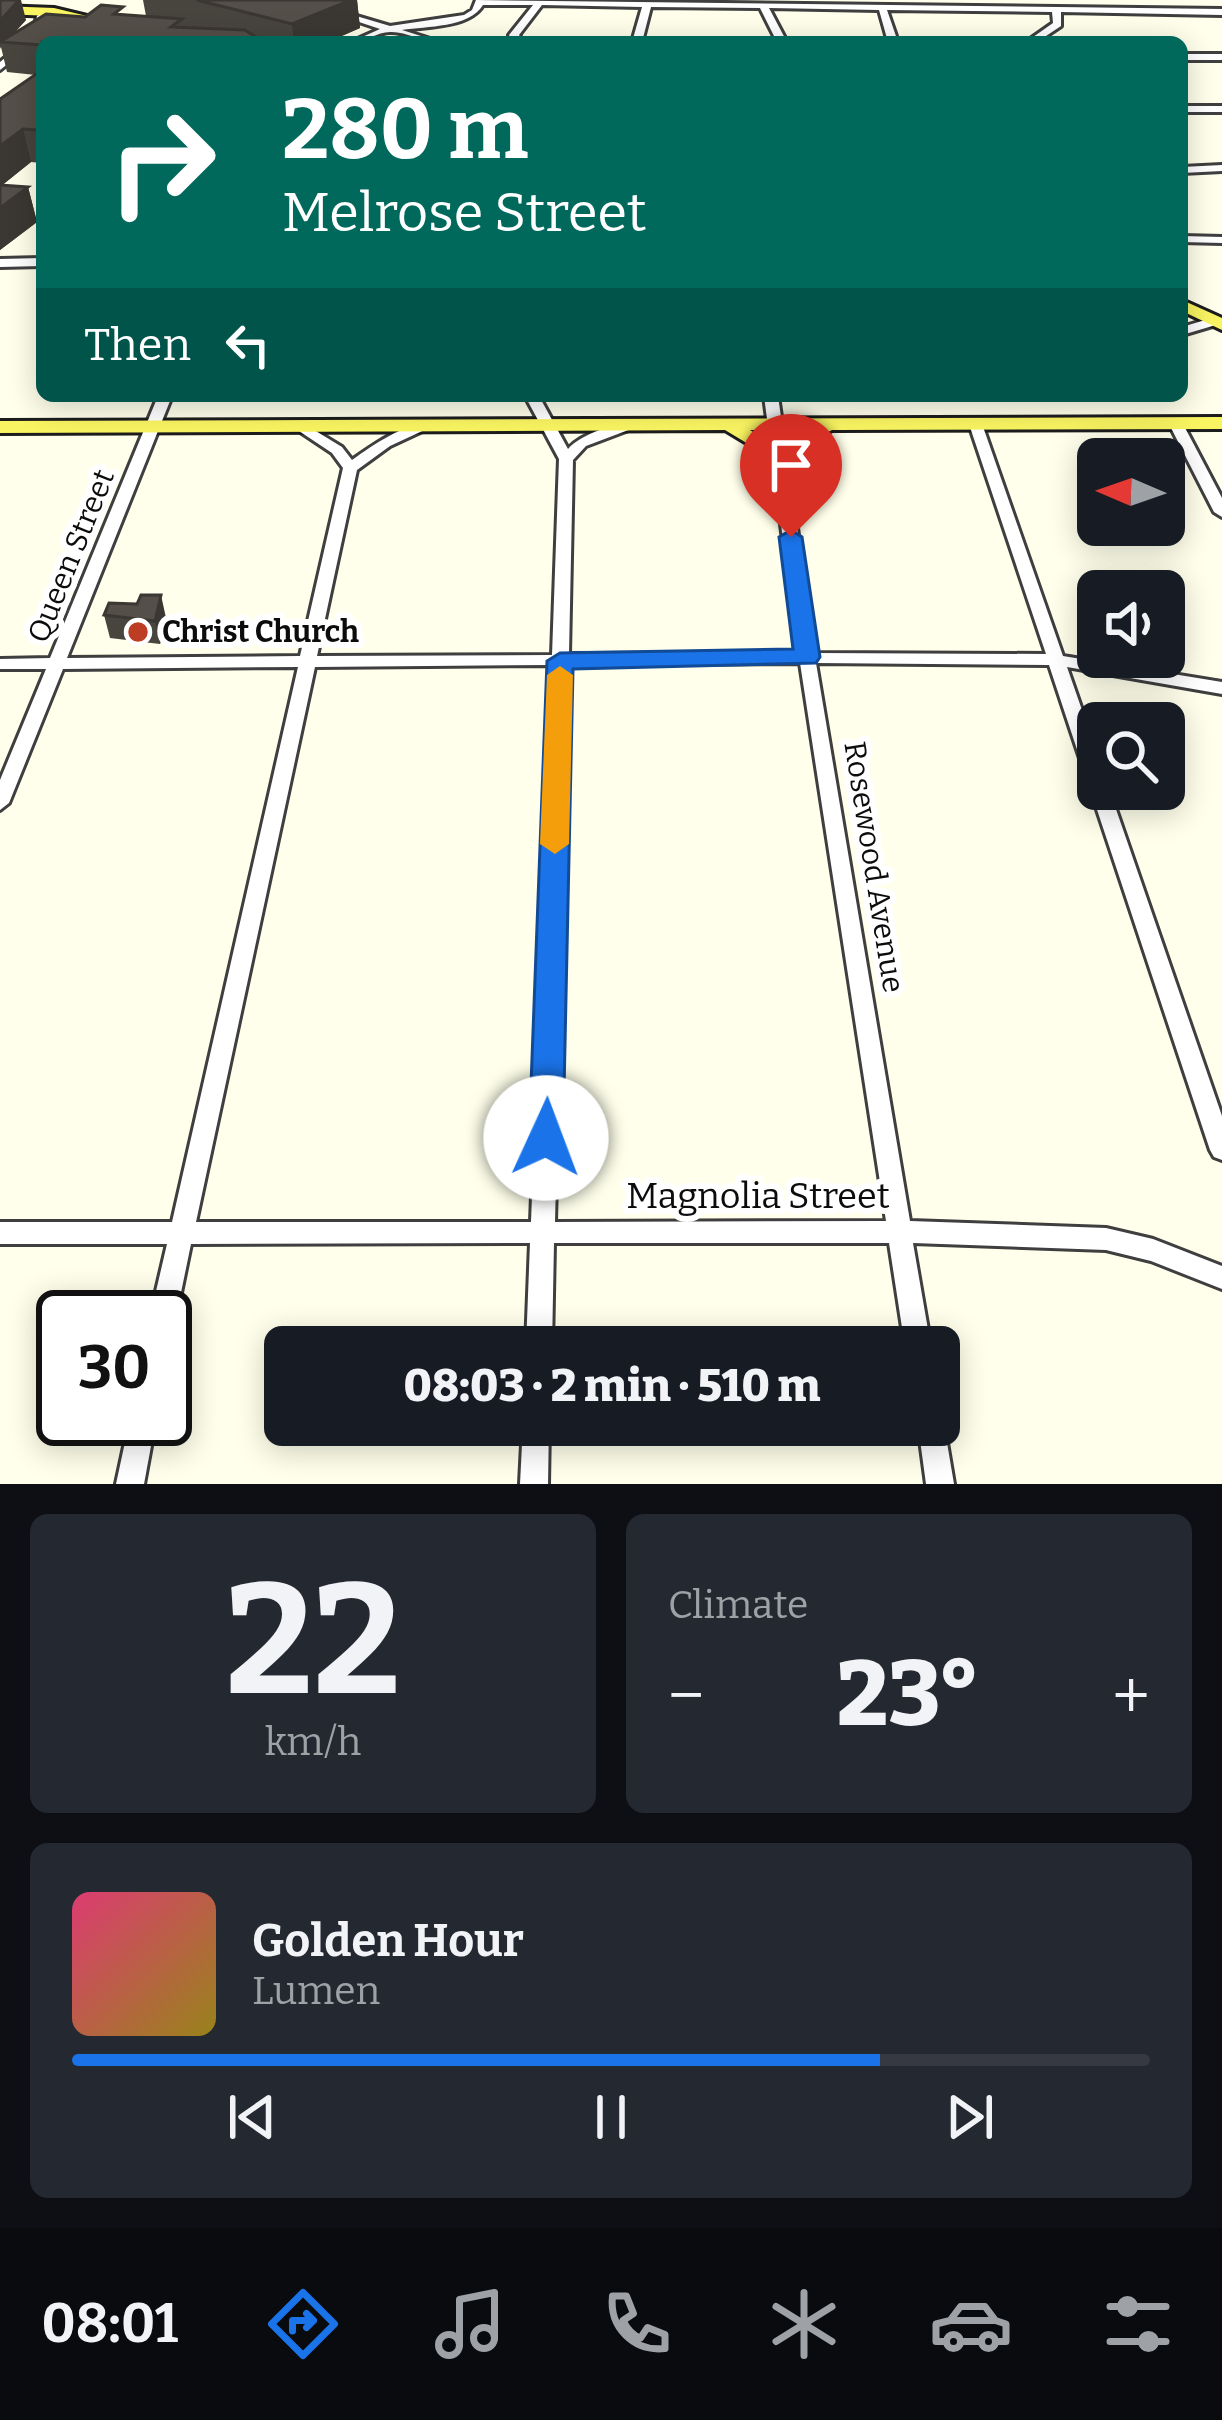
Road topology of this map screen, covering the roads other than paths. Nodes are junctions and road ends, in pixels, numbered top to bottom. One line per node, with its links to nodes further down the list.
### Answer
1 (480, 1): 2 (street); 12 (street)
2 (540, 2): 3 (street); 15 (street)
3 (647, 3): 5 (street); 16 (street)
4 (2, 4): 10 (main road)
5 (762, 4): 6 (street); 17 (street)
6 (883, 10): 7 (street); 18 (street)
7 (1056, 10): 9 (street); 19 (street)
8 (328, 11): 12 (street)
9 (1222, 12)
10 (44, 13): 11 (main road); 22 (street)
11 (123, 26)
12 (396, 28): 13 (street); 14 (street)
13 (373, 36)
14 (418, 36)
15 (515, 36)
16 (639, 36)
17 (779, 36)
18 (890, 36)
19 (1040, 36)
20 (1188, 57): 21 (street)
21 (1222, 57)
22 (0, 68)
23 (1188, 109): 24 (street)
24 (1222, 110)
25 (1222, 168): 26 (street)
26 (1188, 170)
27 (1188, 239): 28 (street)
28 (1222, 240)
29 (36, 262): 30 (street)
30 (0, 263)
31 (1188, 308): 32 (main road)
32 (1218, 323): 33 (street)
33 (1188, 330)
34 (163, 402): 48 (street, Queen Street)
35 (535, 402): 46 (street)
36 (772, 402): 38 (street, Rosewood Avenue)
37 (1222, 423): 41 (main road)
38 (776, 424): 39 (main road); 43 (main road); 49 (street, Rosewood Avenue)
39 (832, 424): 40 (main road); 49 (main road)
40 (976, 424): 41 (main road); 54 (street)
41 (1176, 424): 52 (street)
42 (632, 425): 43 (main road); 46 (main road); 50 (street)
43 (725, 425): 49 (main road)
44 (301, 426): 45 (main road); 48 (main road); 51 (street)
45 (426, 426): 46 (main road); 51 (street)
46 (545, 426): 50 (street)
47 (0, 427): 48 (main road)
48 (153, 427): 57 (street, Queen Street)
49 (780, 457): 53 (street, Rosewood Avenue)
50 (566, 459): 55 (street)
51 (350, 468): 58 (street)
52 (1222, 512)
53 (807, 657): 54 (street); 55 (street); 65 (street, Rosewood Avenue)
54 (1057, 660): 59 (street); 60 (street)
55 (560, 661): 58 (street); 64 (street)
56 (0, 664): 57 (street)
57 (56, 664): 58 (street); 61 (street, Queen Street)
58 (310, 664): 67 (street)
59 (1222, 688)
60 (1077, 720)
61 (0, 803)
62 (1107, 810): 63 (street)
63 (1222, 1150)
64 (543, 1232): 65 (street, Magnolia Street); 67 (street, Magnolia Street); 70 (street)
65 (899, 1232): 68 (street, Magnolia Street); 71 (street, Rosewood Avenue)
66 (0, 1233): 67 (street, Magnolia Street)
67 (179, 1234): 69 (street)
68 (1222, 1278)
69 (168, 1290)
70 (540, 1326)
71 (915, 1326)
72 (137, 1446): 75 (street)
73 (535, 1446): 76 (street)
74 (934, 1446): 77 (street)
75 (130, 1484)
76 (534, 1484)
77 (940, 1484)

